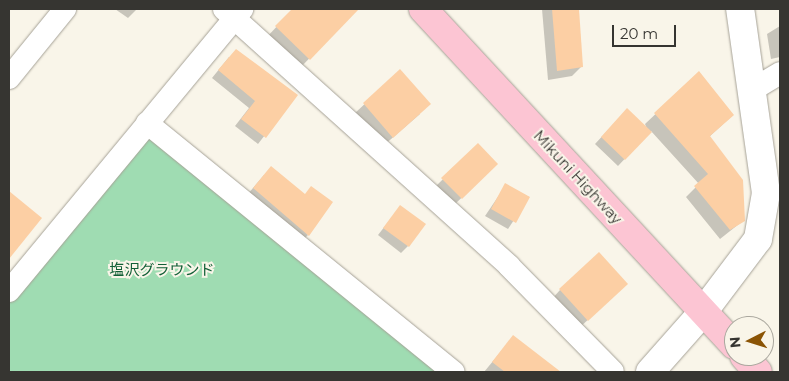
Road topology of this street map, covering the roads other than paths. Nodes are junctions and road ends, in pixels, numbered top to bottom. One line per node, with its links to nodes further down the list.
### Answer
1 (65, 9): 6 (street)
2 (423, 9): 10 (highway, Mikuni Highway)
3 (740, 9): 7 (street)
4 (233, 12): 8 (street); 13 (street)
5 (780, 73): 7 (street)
6 (9, 78)
7 (752, 90): 10 (street)
8 (147, 124): 9 (street); 12 (street)
9 (9, 292)
10 (703, 312): 11 (highway, Mikuni Highway); 14 (street)
11 (724, 334)
12 (453, 372)
13 (613, 372)
14 (650, 372)

